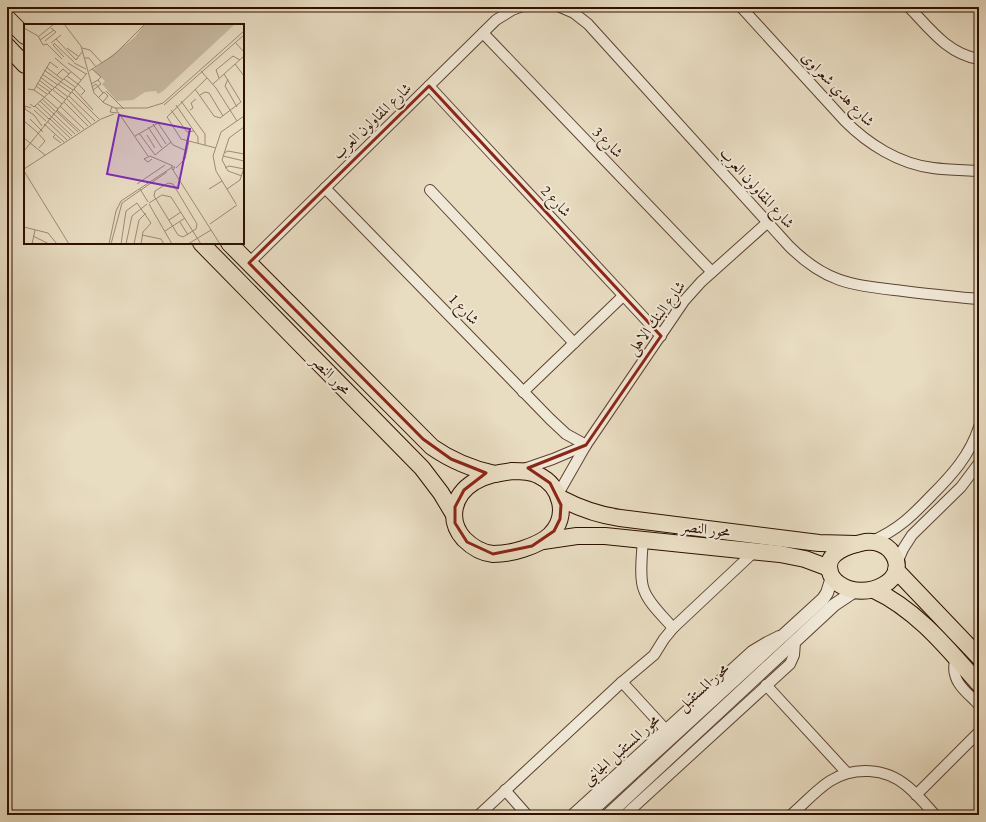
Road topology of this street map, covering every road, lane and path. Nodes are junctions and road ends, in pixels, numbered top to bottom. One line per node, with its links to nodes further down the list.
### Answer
1 (520, 7): 6 (street, شارع المقاولون العرب)
2 (560, 7): 15 (street, شارع المقاولون العرب)
3 (741, 7): 12 (street, شارع هدي شعراوى)
4 (909, 7): 9 (street)
5 (7, 18): 7 (highway)
6 (483, 33): 11 (street, شارع المقاولون العرب); 19 (street, شارع 3)
7 (24, 35)
8 (7, 46): 10 (highway)
9 (979, 59)
10 (24, 64)
11 (429, 86): 13 (street, شارع المقاولون العرب); 20 (street, شارع 2)
12 (979, 171)
13 (325, 188): 18 (street, شارع المقاولون العرب); 24 (street, شارع 1)
14 (430, 190): 23 (street)
15 (768, 222): 19 (street, شارع البنك الاهلى); 21 (street, شارع المقاولون العرب)
16 (202, 244): 31 (highway, محور النصر)
17 (231, 244): 18 (highway, محور النصر)
18 (249, 262): 29 (highway, محور النصر)
19 (712, 272): 22 (street, شارع البنك الاهلى)
20 (623, 296): 22 (street, شارع 2); 23 (street)
21 (979, 299)
22 (661, 336): 26 (street, شارع البنك الاهلى)
23 (574, 343): 24 (street)
24 (523, 392): 26 (street, شارع 1)
25 (979, 427): 34 (street)
26 (586, 445): 28 (street); 30 (street, شارع البنك الاهلى)
27 (979, 463): 36 (street)
28 (520, 471): 29 (highway); 30 (highway)
29 (495, 474): 31 (highway)
30 (559, 496): 32 (highway); 34 (highway, محور النصر)
31 (454, 513): 32 (highway)
32 (543, 540): 33 (highway, محور النصر)
33 (643, 540): 35 (highway, محور النصر); 42 (street)
34 (863, 543): 36 (highway); 37 (highway)
35 (756, 552): 37 (highway, محور النصر); 42 (street)
36 (896, 567): 38 (highway); 40 (highway)
37 (830, 573): 39 (highway); 50 (street, محور المستقبل)
38 (874, 590): 39 (highway); 41 (highway)
39 (855, 591): 43 (street, محور المستقبل)
40 (919, 594): 41 (highway); 44 (highway)
41 (904, 608): 45 (highway)
42 (673, 628): 46 (street)
43 (795, 642): 48 (street); 60 (street, محور المستقبل)
44 (979, 657)
45 (955, 658): 47 (highway); 49 (street)
46 (622, 682): 51 (street); 54 (street)
47 (979, 684)
48 (766, 685): 53 (street); 61 (street)
49 (979, 705)
50 (682, 722): 51 (street, محور المستقبل الجانبى); 59 (street, محور المستقبل)
51 (666, 730): 58 (street, محور المستقبل الجانبى)
52 (979, 732): 55 (street)
53 (847, 773): 55 (street); 62 (street)
54 (505, 790): 56 (street); 57 (street)
55 (916, 795): 63 (street)
56 (479, 815)
57 (527, 815)
58 (572, 815)
59 (587, 815)
60 (608, 815)
61 (625, 815)
62 (791, 815)
63 (935, 815)

